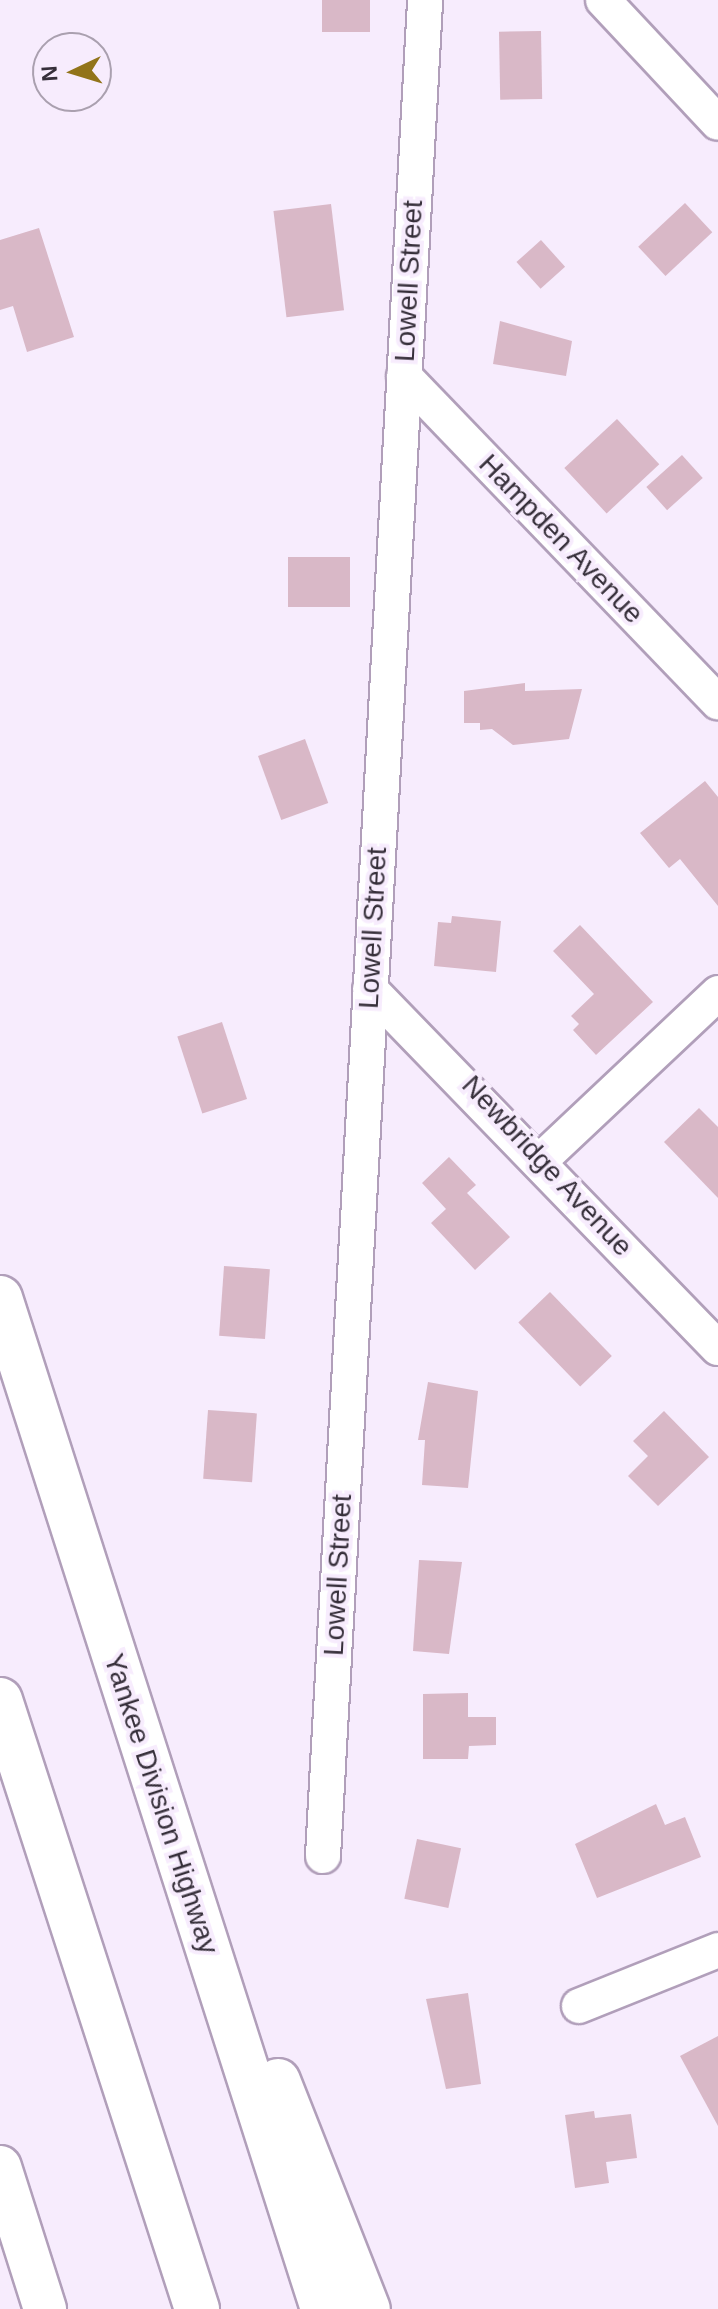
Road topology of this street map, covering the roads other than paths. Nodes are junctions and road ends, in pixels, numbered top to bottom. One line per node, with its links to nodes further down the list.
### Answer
1 (425, 0): 4 (street, Lowell Street)
2 (603, 0): 3 (street)
3 (718, 123)
4 (404, 376): 5 (street, Hampden Avenue); 6 (street, Lowell Street)
5 (718, 702)
6 (370, 989): 8 (street, Newbridge Avenue); 13 (street, Lowell Street)
7 (718, 993): 8 (street)
8 (542, 1159): 10 (street, Newbridge Avenue)
9 (0, 1298): 12 (highway, Yankee Division Highway)
10 (718, 1348)
11 (0, 1700): 18 (highway)
12 (128, 1700): 19 (highway, Yankee Division Highway); 20 (highway)
13 (323, 1856)
14 (718, 1950): 15 (street)
15 (579, 2006)
16 (0, 2167): 17 (street)
17 (45, 2309)
18 (197, 2309)
19 (323, 2309)
20 (368, 2309)

